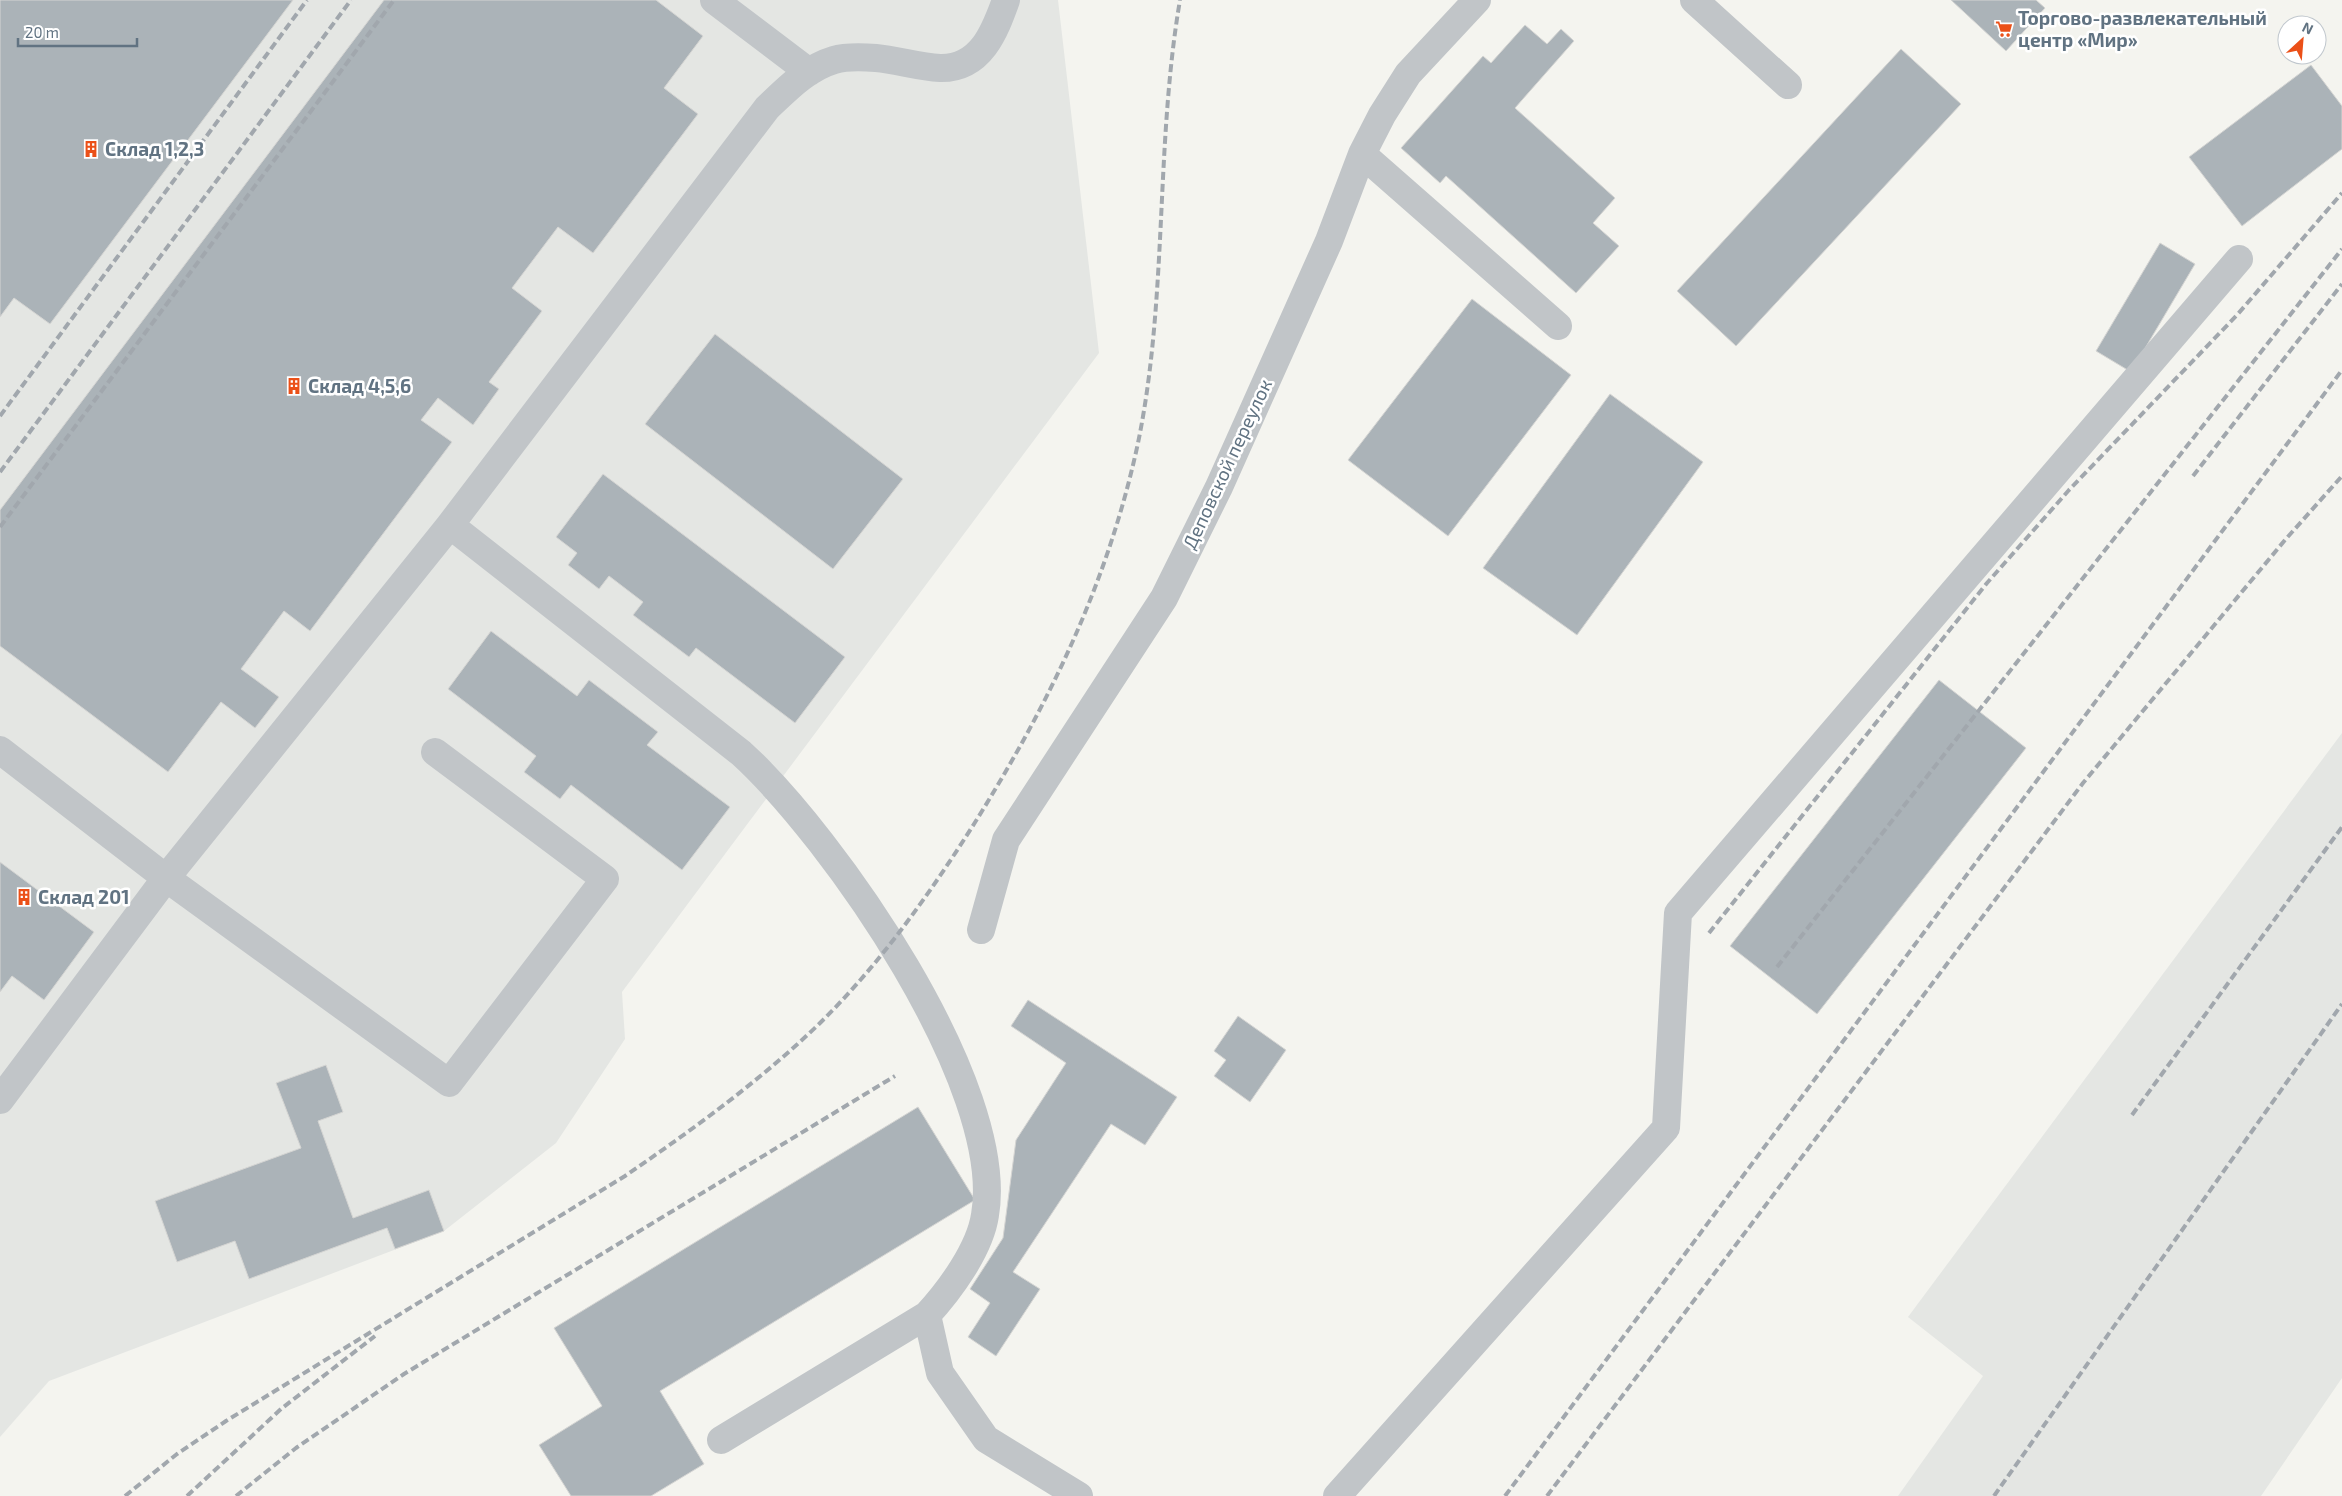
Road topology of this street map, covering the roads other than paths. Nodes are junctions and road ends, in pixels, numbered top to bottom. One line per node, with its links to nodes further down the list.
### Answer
1 (714, 0): 5 (lane)
2 (1006, 0): 5 (lane)
3 (1477, 0): 7 (lane, Деповской переулок)
4 (1694, 0): 6 (lane)
5 (809, 72): 10 (lane)
6 (1788, 85)
7 (1362, 154): 9 (lane); 14 (lane, Деповской переулок)
8 (2239, 259): 19 (lane)
9 (1558, 326)
10 (450, 525): 13 (lane); 16 (lane)
11 (0, 750): 13 (lane)
12 (434, 752): 13 (lane)
13 (166, 878): 15 (lane)
14 (981, 930)
15 (0, 1100)
16 (927, 1315): 17 (lane); 18 (lane)
17 (721, 1440)
18 (1078, 1496)
19 (1337, 1496)

